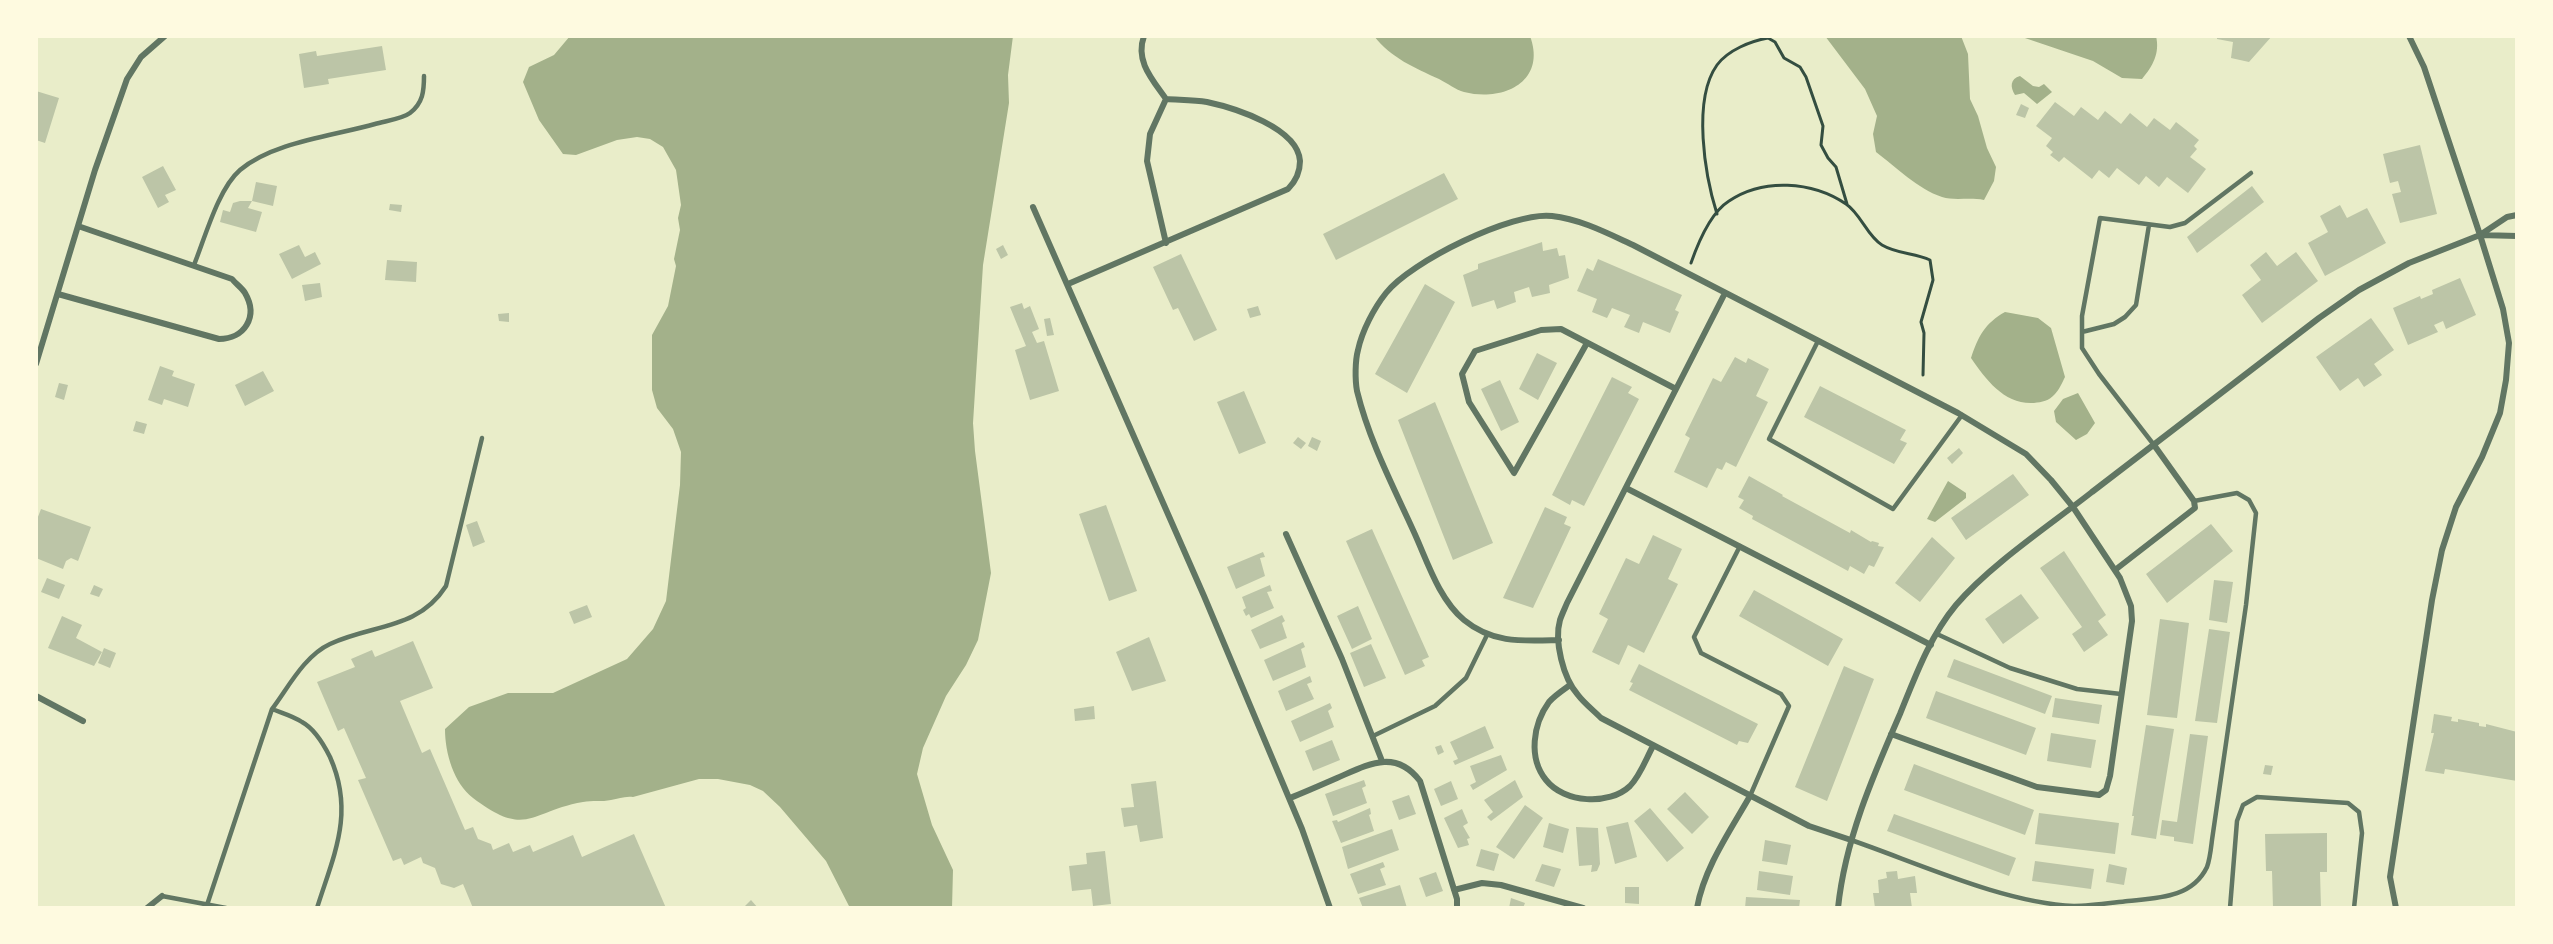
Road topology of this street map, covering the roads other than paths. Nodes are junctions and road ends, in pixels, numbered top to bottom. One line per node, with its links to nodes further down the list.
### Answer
1 (165, 36): 10 (street)
2 (1144, 36): 5 (street)
3 (2409, 36): 11 (street)
4 (424, 76): 14 (lane)
5 (1166, 99): 13 (street); 13 (street)
6 (2251, 173): 9 (lane)
7 (1033, 207): 15 (street)
8 (2517, 214): 11 (street)
9 (2149, 225): 18 (lane); 18 (lane)
10 (78, 226): 14 (street); 17 (street)
11 (2480, 235): 12 (street); 25 (street); 61 (street)
12 (2517, 236)
13 (1166, 243): 15 (street)
14 (194, 265): 17 (street)
15 (1068, 284): 46 (street)
16 (1725, 293): 19 (street); 22 (street); 33 (street)
17 (58, 294): 21 (street)
18 (2082, 332): 25 (lane)
19 (1818, 341): 23 (street); 23 (lane)
20 (1587, 343): 20 (street); 22 (street)
21 (36, 364)
22 (1676, 389): 26 (street)
23 (1962, 415): 28 (street)
24 (482, 438): 39 (lane)
25 (2154, 445): 27 (street); 28 (street)
26 (1626, 488): 30 (street); 34 (street)
27 (2194, 501): 31 (street); 47 (lane)
28 (2073, 507): 31 (street); 32 (street)
29 (1286, 534): 42 (street)
30 (1740, 546): 35 (street); 45 (lane)
31 (2115, 570): 37 (street)
32 (1937, 634): 35 (street); 37 (lane)
33 (1487, 635): 34 (street); 42 (lane)
34 (1559, 640): 36 (street)
35 (1931, 645): 41 (street)
36 (1570, 685): 43 (street); 43 (street)
37 (2121, 694): 41 (street)
38 (36, 696): 40 (street)
39 (272, 710): 50 (lane); 53 (lane)
40 (83, 721)
41 (1891, 734): 47 (street)
42 (1373, 736): 44 (street)
43 (1653, 746): 45 (street)
44 (1382, 761): 46 (street); 48 (street)
45 (1750, 796): 47 (street); 57 (street)
46 (1290, 798): 54 (street)
47 (1851, 840): 58 (street)
48 (1455, 890): 55 (street); 56 (street)
49 (162, 896): 50 (lane); 51 (street)
50 (208, 905): 52 (lane)
51 (147, 908)
52 (226, 908)
53 (317, 908)
54 (1330, 908)
55 (1457, 908)
56 (1583, 908)
57 (1697, 908)
58 (1838, 908)
59 (2230, 908): 60 (lane)
60 (2354, 908)
61 (2396, 908)

